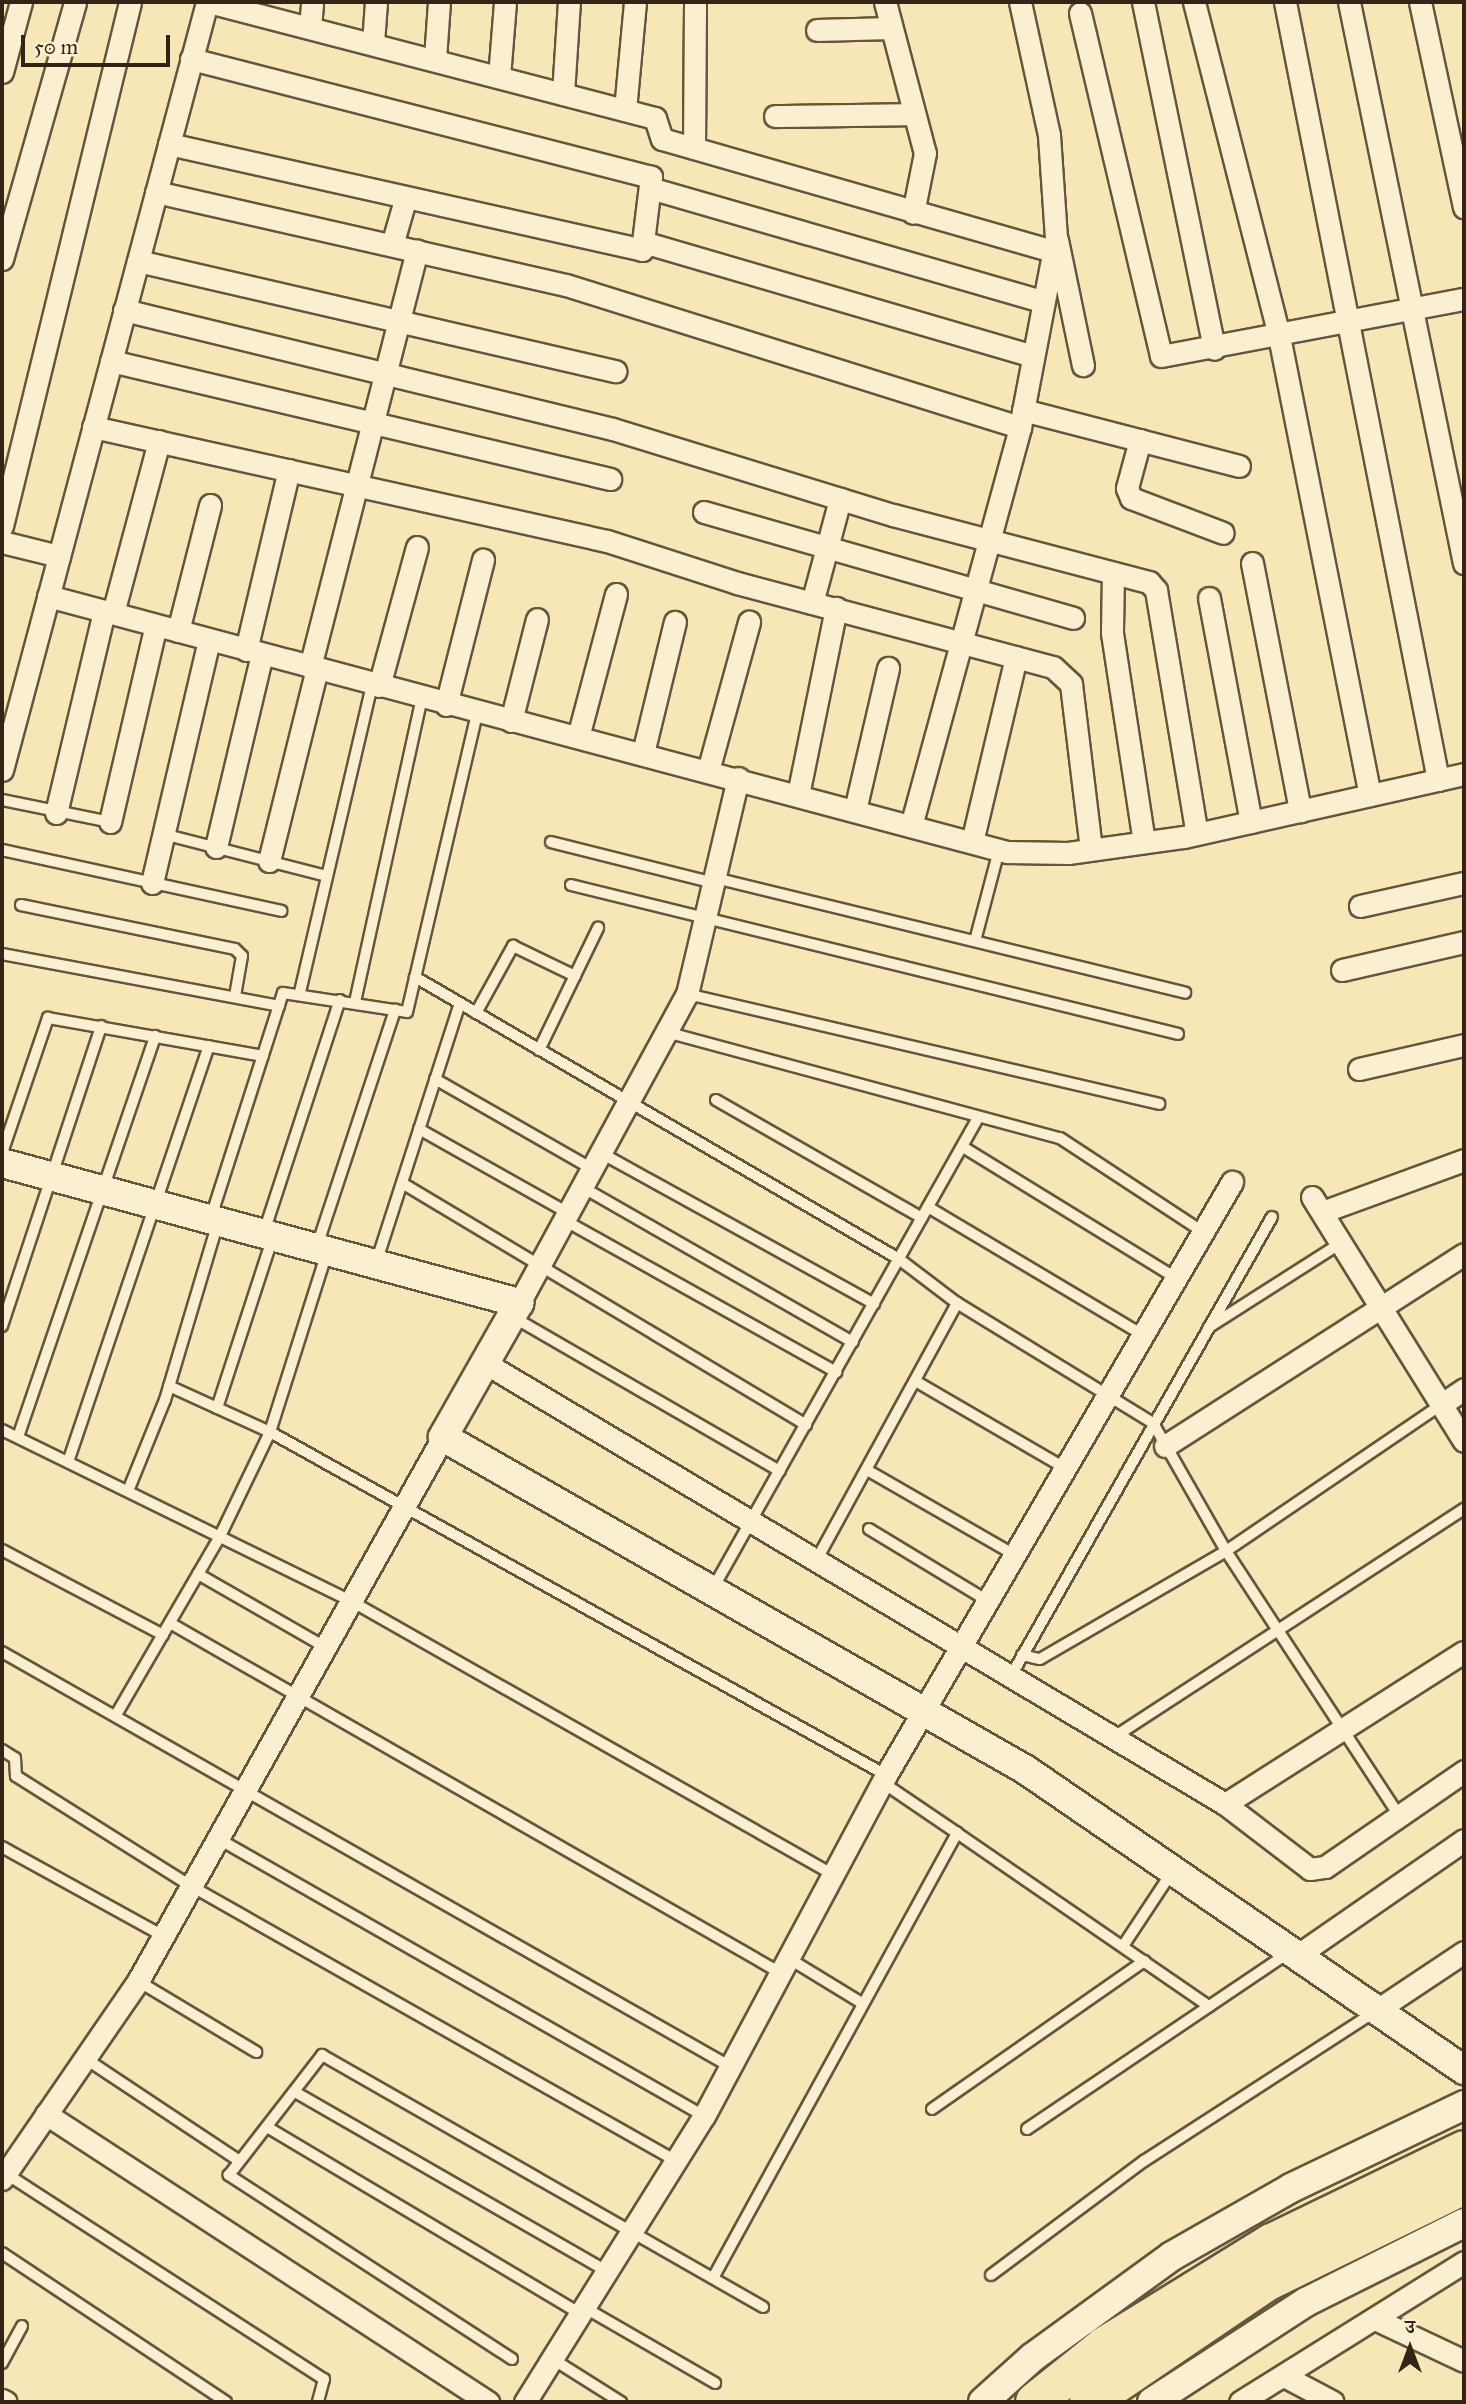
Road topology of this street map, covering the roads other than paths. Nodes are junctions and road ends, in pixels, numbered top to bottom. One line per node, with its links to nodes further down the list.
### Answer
1 (21, 2): 27 (street)
2 (75, 2): 44 (street)
3 (130, 2): 71 (street)
4 (208, 2): 19 (street); 26 (street)
5 (312, 2): 21 (street)
6 (376, 2): 24 (street)
7 (439, 2): 25 (street)
8 (505, 2): 28 (street)
9 (569, 2): 29 (street)
10 (635, 2): 30 (street)
11 (695, 2): 34 (street)
12 (885, 2): 22 (street)
13 (1020, 2): 42 (street)
14 (1143, 2): 53 (street)
15 (1195, 2): 52 (street)
16 (1285, 2): 51 (street)
17 (1349, 2): 49 (street)
18 (1420, 2): 38 (street)
19 (244, 6): 21 (street)
20 (1080, 13): 53 (street)
21 (310, 27): 24 (street)
22 (891, 28): 23 (street); 31 (street)
23 (817, 30)
24 (373, 43): 25 (street)
25 (435, 59): 28 (street)
26 (191, 60): 33 (street); 35 (street)
27 (2, 72)
28 (499, 77): 29 (street)
29 (563, 93): 30 (street)
30 (625, 110): 34 (street)
31 (911, 114): 32 (street); 39 (street)
32 (775, 116)
33 (169, 145): 36 (street); 37 (street)
34 (694, 148): 39 (street)
35 (650, 188): 40 (street); 47 (street)
36 (156, 192): 41 (street); 45 (street)
37 (404, 200): 40 (street); 41 (street)
38 (1464, 207)
39 (913, 213): 42 (street)
40 (643, 242): 54 (street)
41 (392, 245): 43 (street)
42 (1054, 245): 47 (street); 56 (street)
43 (417, 251): 50 (street); 59 (street)
44 (2, 259)
45 (138, 261): 48 (street); 50 (street)
46 (1464, 299): 49 (street)
47 (1041, 301): 54 (street)
48 (124, 310): 55 (street); 57 (street)
49 (1410, 310): 51 (street); 79 (street)
50 (399, 321): 57 (street); 58 (street)
51 (1343, 323): 52 (street); 112 (street)
52 (1279, 336): 53 (street); 114 (street)
53 (1214, 349)
54 (1032, 356): 59 (street)
55 (111, 361): 60 (street); 61 (street)
56 (1083, 365)
57 (386, 371): 60 (street); 68 (street)
58 (615, 371)
59 (1021, 418): 62 (street); 73 (street)
60 (374, 419): 66 (street); 67 (street)
61 (93, 427): 63 (street); 77 (street)
62 (1140, 440): 64 (street); 72 (street)
63 (159, 442): 65 (street); 88 (street)
64 (1239, 466)
65 (289, 470): 67 (street); 97 (street)
66 (610, 480)
67 (356, 485): 86 (street); 99 (street)
68 (840, 499): 73 (street); 76 (street)
69 (210, 505): 94 (street)
70 (704, 512): 76 (street)
71 (2, 526)
72 (1223, 533)
73 (987, 539): 81 (street); 82 (street)
74 (2, 542): 77 (street)
75 (417, 547): 101 (street)
76 (827, 547): 82 (street); 86 (street)
77 (59, 556): 84 (street)
78 (483, 560): 103 (street)
79 (1464, 562)
80 (1252, 563): 117 (street)
81 (1113, 573): 123 (street); 126 (street)
82 (973, 589): 89 (street); 96 (street)
83 (616, 594): 106 (street)
84 (48, 596): 88 (street); 108 (street)
85 (1209, 598): 120 (street)
86 (812, 603): 87 (street)
87 (836, 608): 96 (street); 113 (street)
88 (109, 612): 93 (street); 118 (street)
89 (1073, 618)
90 (537, 619): 105 (street)
91 (675, 622): 107 (street)
92 (749, 622): 109 (street)
93 (156, 625): 94 (street); 119 (street)
94 (178, 631): 95 (street)
95 (209, 640): 97 (street); 122 (street)
96 (958, 642): 98 (street); 121 (street)
97 (254, 652): 99 (street); 127 (street)
98 (1016, 657): 125 (street); 128 (street)
99 (313, 668): 101 (street); 131 (street)
100 (888, 668): 116 (street)
101 (375, 685): 102 (street); 132 (lane)
102 (422, 698): 103 (street); 153 (lane)
103 (446, 705): 104 (street)
104 (477, 713): 105 (street); 147 (lane)
105 (511, 721): 106 (street)
106 (578, 737): 107 (street)
107 (643, 753): 109 (street)
108 (2, 770)
109 (708, 771): 111 (street)
110 (1464, 774): 112 (street)
111 (738, 778): 113 (street); 133 (street)
112 (1438, 780): 114 (street)
113 (798, 795): 116 (street)
114 (1370, 795): 117 (street)
115 (2, 800): 118 (lane)
116 (855, 810): 121 (street)
117 (1300, 811): 120 (street)
118 (56, 813): 119 (lane)
119 (110, 822)
120 (1251, 822): 123 (street)
121 (911, 826): 125 (street)
122 (163, 834): 127 (lane); 134 (street)
123 (1196, 834): 126 (street)
124 (551, 842): 133 (lane)
125 (972, 842): 130 (street)
126 (1143, 842): 128 (street)
127 (216, 847): 131 (lane)
128 (1091, 849): 130 (street)
129 (2, 850): 134 (lane)
130 (999, 850): 142 (lane)
131 (269, 861): 132 (lane)
132 (327, 876): 148 (lane)
133 (714, 880): 140 (street); 142 (lane)
134 (152, 883): 139 (lane)
135 (1464, 883): 138 (street)
136 (571, 885): 140 (lane)
137 (21, 905): 151 (lane)
138 (1360, 906)
139 (281, 911)
140 (706, 917): 150 (street); 160 (lane)
141 (598, 928): 146 (lane)
142 (975, 940): 149 (lane)
143 (1464, 942): 145 (street)
144 (2, 954): 151 (lane)
145 (1342, 970)
146 (575, 976): 157 (lane); 164 (lane)
147 (415, 977): 154 (lane); 156 (lane)
148 (300, 992): 152 (lane); 155 (lane)
149 (1185, 993)
150 (687, 994): 159 (street); 170 (lane)
151 (235, 996): 155 (lane)
152 (340, 1000): 153 (lane); 189 (lane)
153 (355, 1002): 156 (lane)
154 (460, 1003): 157 (lane); 167 (lane)
155 (279, 1006): 165 (lane)
156 (395, 1010): 191 (lane)
157 (476, 1013): 164 (lane)
158 (101, 1026): 161 (lane); 174 (lane); 178 (lane)
159 (666, 1032): 169 (street); 171 (lane)
160 (1178, 1034)
161 (155, 1036): 163 (lane); 181 (lane)
162 (1464, 1045): 166 (street)
163 (209, 1046): 165 (lane); 182 (lane)
164 (539, 1050): 169 (lane)
165 (263, 1056): 186 (lane)
166 (1359, 1069)
167 (435, 1079): 172 (lane); 177 (lane)
168 (716, 1100): 187 (lane)
169 (629, 1102): 177 (street); 193 (lane)
170 (1159, 1104)
171 (978, 1118): 173 (lane); 188 (lane)
172 (419, 1129): 180 (lane); 184 (lane)
173 (962, 1147): 183 (lane); 196 (lane)
174 (2, 1153)
175 (1464, 1160): 190 (street)
176 (2, 1163): 178 (street)
177 (592, 1170): 184 (street); 198 (lane); 204 (lane)
178 (53, 1176): 181 (street); 201 (lane)
179 (1232, 1182): 188 (street)
180 (402, 1183): 194 (lane); 195 (lane)
181 (103, 1189): 182 (street); 217 (lane)
182 (159, 1203): 186 (street); 221 (lane)
183 (928, 1207): 187 (lane); 203 (lane)
184 (566, 1217): 195 (street); 206 (lane)
185 (1272, 1217): 202 (lane)
186 (215, 1218): 189 (street); 208 (lane)
187 (922, 1218): 193 (lane)
188 (1203, 1232): 196 (street)
189 (269, 1233): 191 (street); 212 (lane)
190 (1341, 1243): 200 (street); 202 (lane)
191 (323, 1248): 194 (street); 216 (lane)
192 (1464, 1254): 200 (street)
193 (899, 1259): 197 (lane); 198 (lane)
194 (376, 1263): 199 (street)
195 (540, 1265): 199 (street); 214 (lane)
196 (1176, 1278): 203 (street)
197 (957, 1303): 207 (lane); 210 (lane)
198 (874, 1304): 204 (lane)
199 (515, 1309): 205 (street); 224 (lane)
200 (1382, 1309): 211 (street); 220 (street)
201 (2, 1326)
202 (1207, 1329): 213 (lane)
203 (1143, 1335): 210 (street)
204 (853, 1342): 206 (lane)
205 (485, 1363): 218 (street); 228 (street)
206 (836, 1372): 214 (lane)
207 (916, 1382): 222 (lane); 223 (lane)
208 (169, 1386): 212 (lane); 225 (lane)
209 (1464, 1389): 211 (street)
210 (1108, 1396): 213 (lane); 222 (street)
211 (1442, 1404): 219 (street); 232 (lane)
212 (217, 1408): 216 (lane)
213 (1153, 1423): 220 (lane); 246 (lane)
214 (806, 1425): 224 (lane)
215 (2, 1430): 217 (lane)
216 (270, 1432): 226 (lane); 230 (lane)
217 (18, 1437): 221 (lane)
218 (443, 1437): 226 (street); 236 (street)
219 (1464, 1441)
220 (1165, 1446): 232 (lane)
221 (68, 1462): 225 (lane)
222 (1065, 1468): 233 (street)
223 (867, 1470): 233 (lane); 234 (lane)
224 (780, 1471): 228 (lane)
225 (128, 1491): 230 (lane)
226 (405, 1505): 237 (street); 255 (lane)
227 (1464, 1509): 240 (lane)
228 (752, 1521): 234 (street); 236 (lane)
229 (869, 1528): 238 (lane)
230 (220, 1536): 235 (lane); 237 (lane)
231 (2, 1550): 241 (lane)
232 (1226, 1551): 240 (lane); 246 (lane)
233 (1015, 1555): 238 (street)
234 (817, 1559): 243 (street)
235 (198, 1574): 239 (lane); 242 (lane)
236 (712, 1590): 249 (street)
237 (351, 1601): 242 (street); 264 (lane)
238 (988, 1601): 243 (street)
239 (170, 1623): 241 (lane); 248 (lane)
240 (1276, 1631): 251 (lane); 252 (lane)
241 (163, 1635): 250 (lane)
242 (325, 1647): 248 (street)
243 (962, 1647): 247 (street); 249 (street)
244 (1464, 1651): 251 (street)
245 (2, 1652): 250 (lane)
246 (1022, 1655): 247 (lane)
247 (1011, 1676): 252 (street)
248 (298, 1695): 256 (street); 271 (lane)
249 (923, 1712): 255 (street); 263 (street)
250 (116, 1715): 256 (lane)
251 (1338, 1730): 257 (street); 258 (lane)
252 (1114, 1737): 257 (street)
253 (2, 1750): 265 (lane)
254 (1464, 1771): 258 (street)
255 (884, 1778): 259 (lane); 264 (street)
256 (245, 1790): 260 (street); 278 (lane)
257 (1225, 1804): 258 (street)
258 (1398, 1814)
259 (957, 1833): 267 (lane); 273 (lane)
260 (217, 1838): 265 (street); 284 (lane)
261 (1464, 1840): 269 (street)
262 (2, 1847): 266 (lane)
263 (1174, 1870): 267 (lane); 269 (street)
264 (832, 1874): 271 (street)
265 (191, 1886): 266 (street); 289 (lane)
266 (163, 1936): 272 (street)
267 (1123, 1946): 270 (lane)
268 (1464, 1952): 275 (street)
269 (1295, 1953): 274 (lane); 275 (street)
270 (1143, 1961): 274 (lane); 282 (lane)
271 (783, 1965): 273 (lane); 278 (street)
272 (138, 1981): 276 (lane); 277 (street)
273 (860, 2002): 298 (lane)
274 (1209, 2006): 286 (lane)
275 (1380, 2008): 279 (street); 297 (lane)
276 (257, 2052)
277 (86, 2059): 283 (street); 288 (lane)
278 (729, 2066): 284 (street)
279 (1464, 2070)
280 (295, 2092): 285 (lane); 293 (lane); 296 (lane)
281 (1464, 2105): 314 (street)
282 (932, 2109)
283 (46, 2114): 290 (street); 311 (street)
284 (704, 2116): 289 (street)
285 (267, 2127): 288 (lane); 300 (lane)
286 (1027, 2129)
287 (1464, 2150): 315 (highway)
288 (237, 2160): 304 (lane)
289 (676, 2161): 293 (street)
290 (3, 2176): 309 (lane)
291 (1464, 2185): 316 (highway)
292 (1464, 2223): 317 (street)
293 (634, 2233): 296 (street); 298 (lane)
294 (2, 2253): 310 (lane)
295 (1464, 2262): 301 (street)
296 (608, 2272): 300 (street)
297 (991, 2275)
298 (713, 2278): 299 (lane)
299 (763, 2307)
300 (584, 2312): 303 (street); 308 (lane)
301 (1375, 2319): 305 (street); 307 (street)
302 (22, 2326): 306 (lane)
303 (551, 2358): 312 (street); 313 (lane)
304 (512, 2359)
305 (1464, 2361)
306 (2, 2363)
307 (1284, 2376): 318 (street); 319 (street)
308 (715, 2383)
309 (320, 2401)
310 (226, 2402)
311 (488, 2402)
312 (525, 2402)
313 (621, 2402)
314 (983, 2402)
315 (1035, 2402)
316 (1089, 2402)
317 (1152, 2402)
318 (1240, 2402)
319 (1333, 2402)

